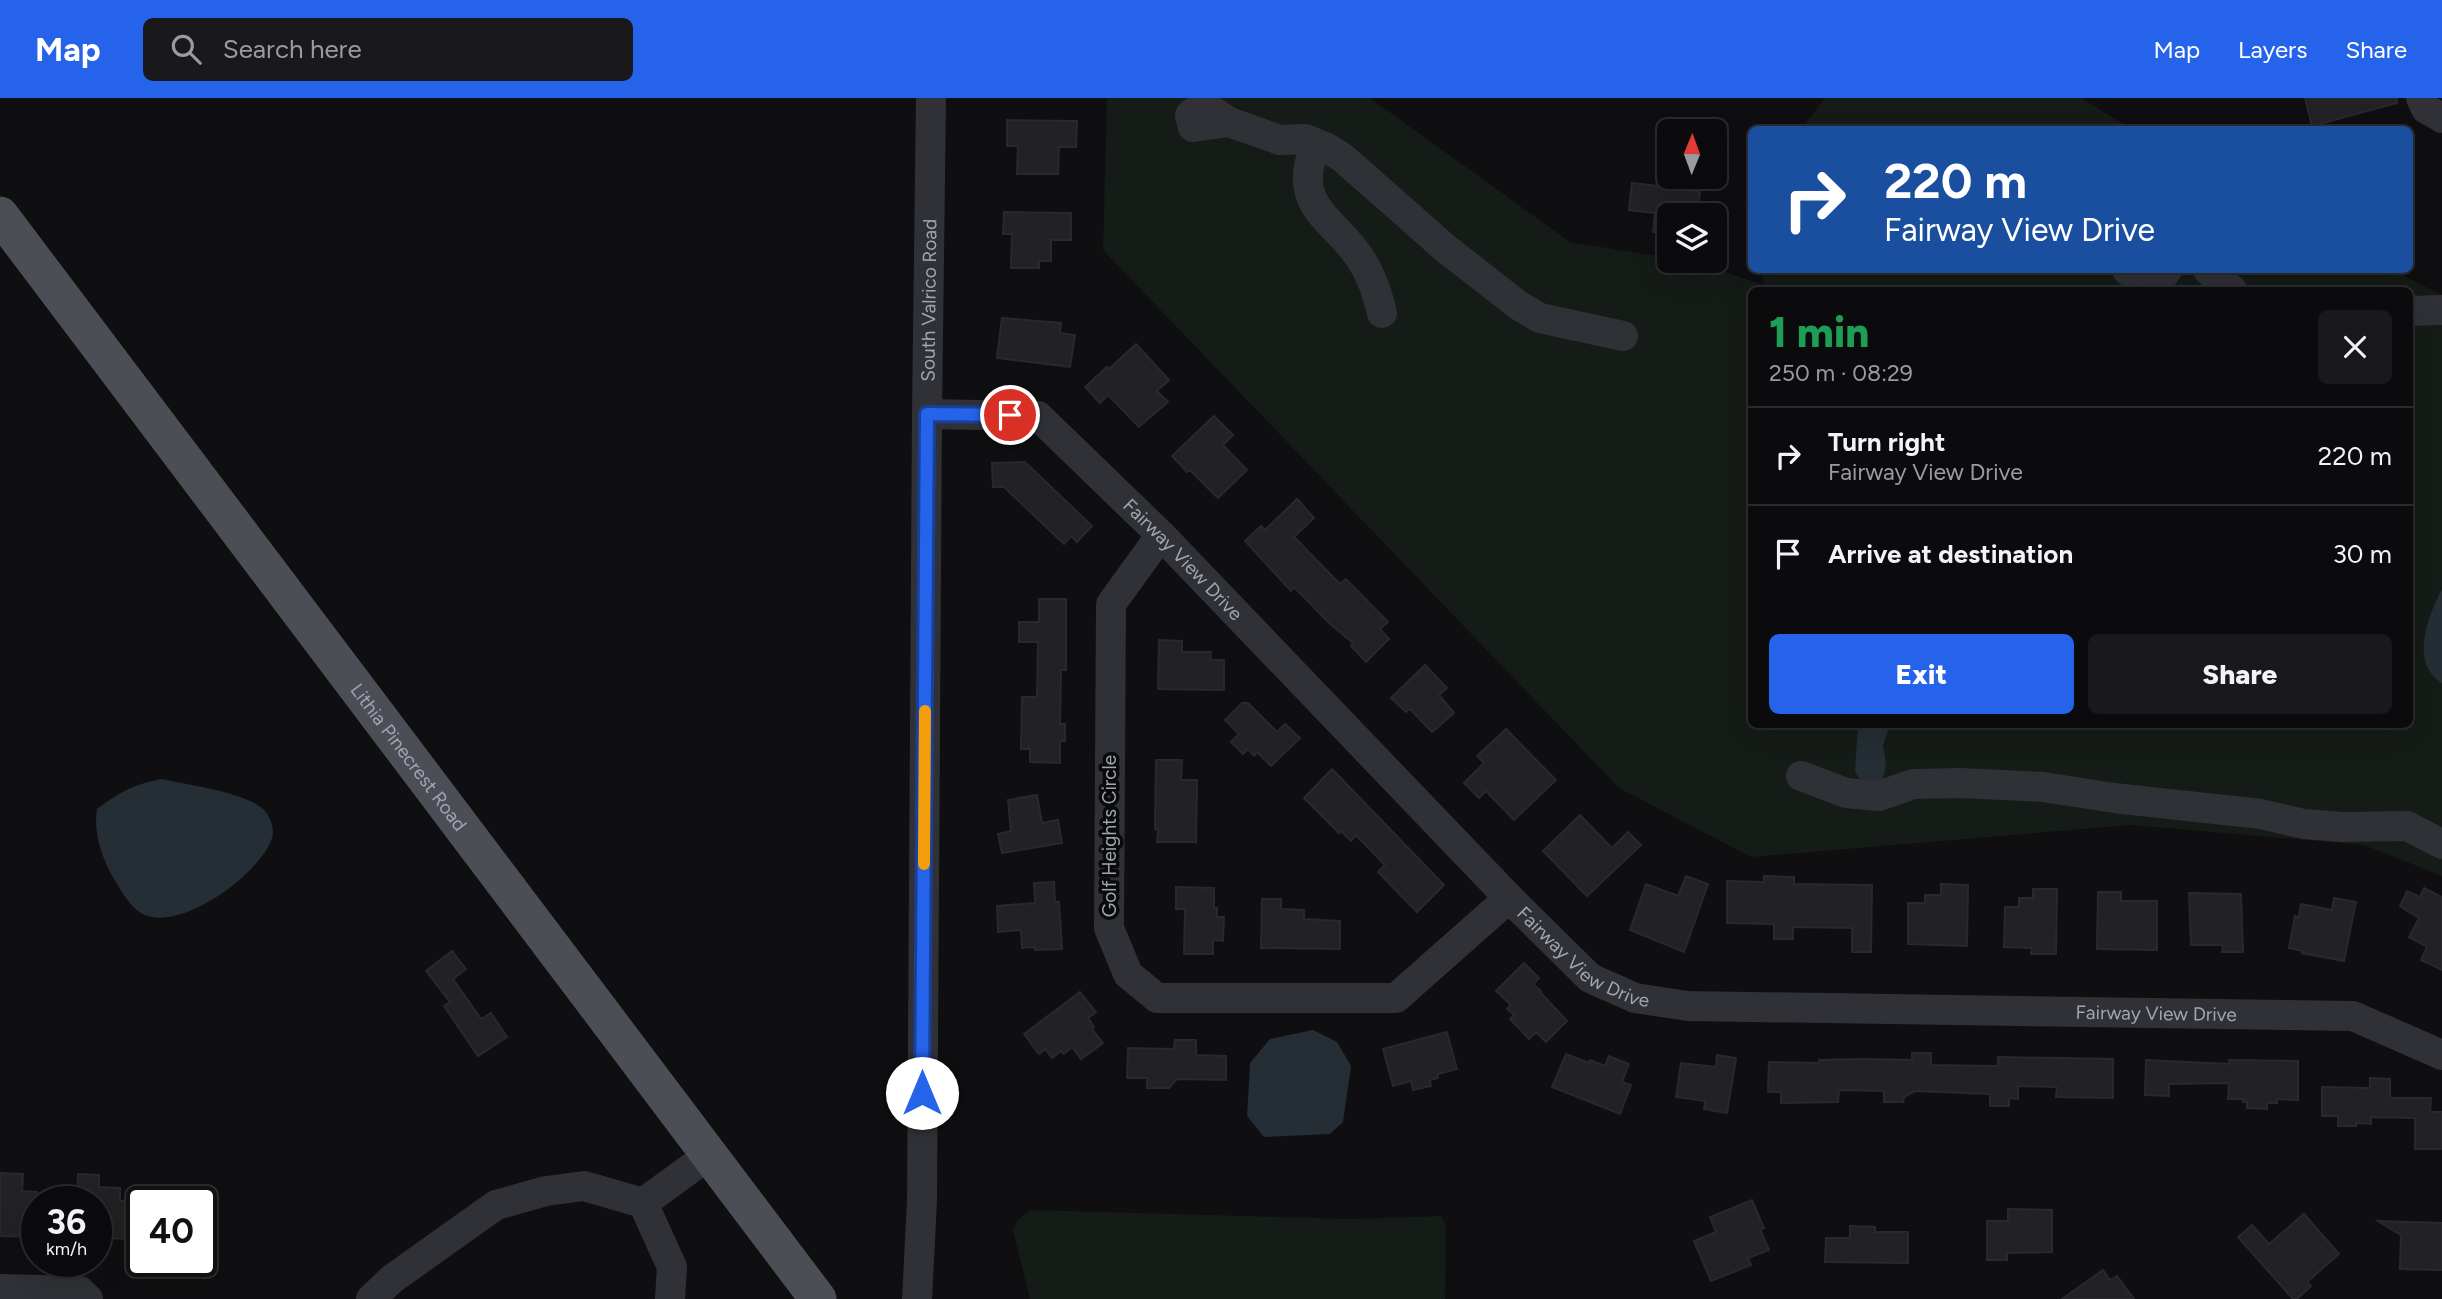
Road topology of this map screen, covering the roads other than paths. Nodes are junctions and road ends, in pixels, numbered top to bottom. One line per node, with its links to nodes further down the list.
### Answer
1 (931, 98): 15 (street, South Valrico Road)
2 (2421, 98): 3 (street)
3 (2442, 118)
4 (1229, 122): 5 (street)
5 (1317, 158): 13 (street); 14 (street)
6 (0, 215): 21 (main road, Lithia Pinecrest Road)
7 (2131, 273): 9 (street)
8 (2212, 273): 10 (street)
9 (2148, 287)
10 (2228, 287)
11 (2442, 310): 12 (street)
12 (2413, 311)
13 (1382, 313)
14 (1623, 337)
15 (927, 414): 16 (street, Fairway View Drive); 22 (street, South Valrico Road)
16 (1161, 535): 19 (street, Fairway View Drive); 19 (street, Golf Heights Circle)
17 (1801, 776): 18 (street)
18 (2442, 844)
19 (1509, 898): 20 (street, Fairway View Drive)
20 (2442, 1055)
21 (709, 1155): 23 (street); 28 (main road, Lithia Pinecrest Road)
22 (922, 1201): 29 (street, South Valrico Road); 30 (street)
23 (643, 1203): 26 (street); 27 (street)
24 (0, 1289): 25 (street)
25 (88, 1299)
26 (371, 1299)
27 (670, 1299)
28 (818, 1299)
29 (917, 1299)
30 (931, 1299)

